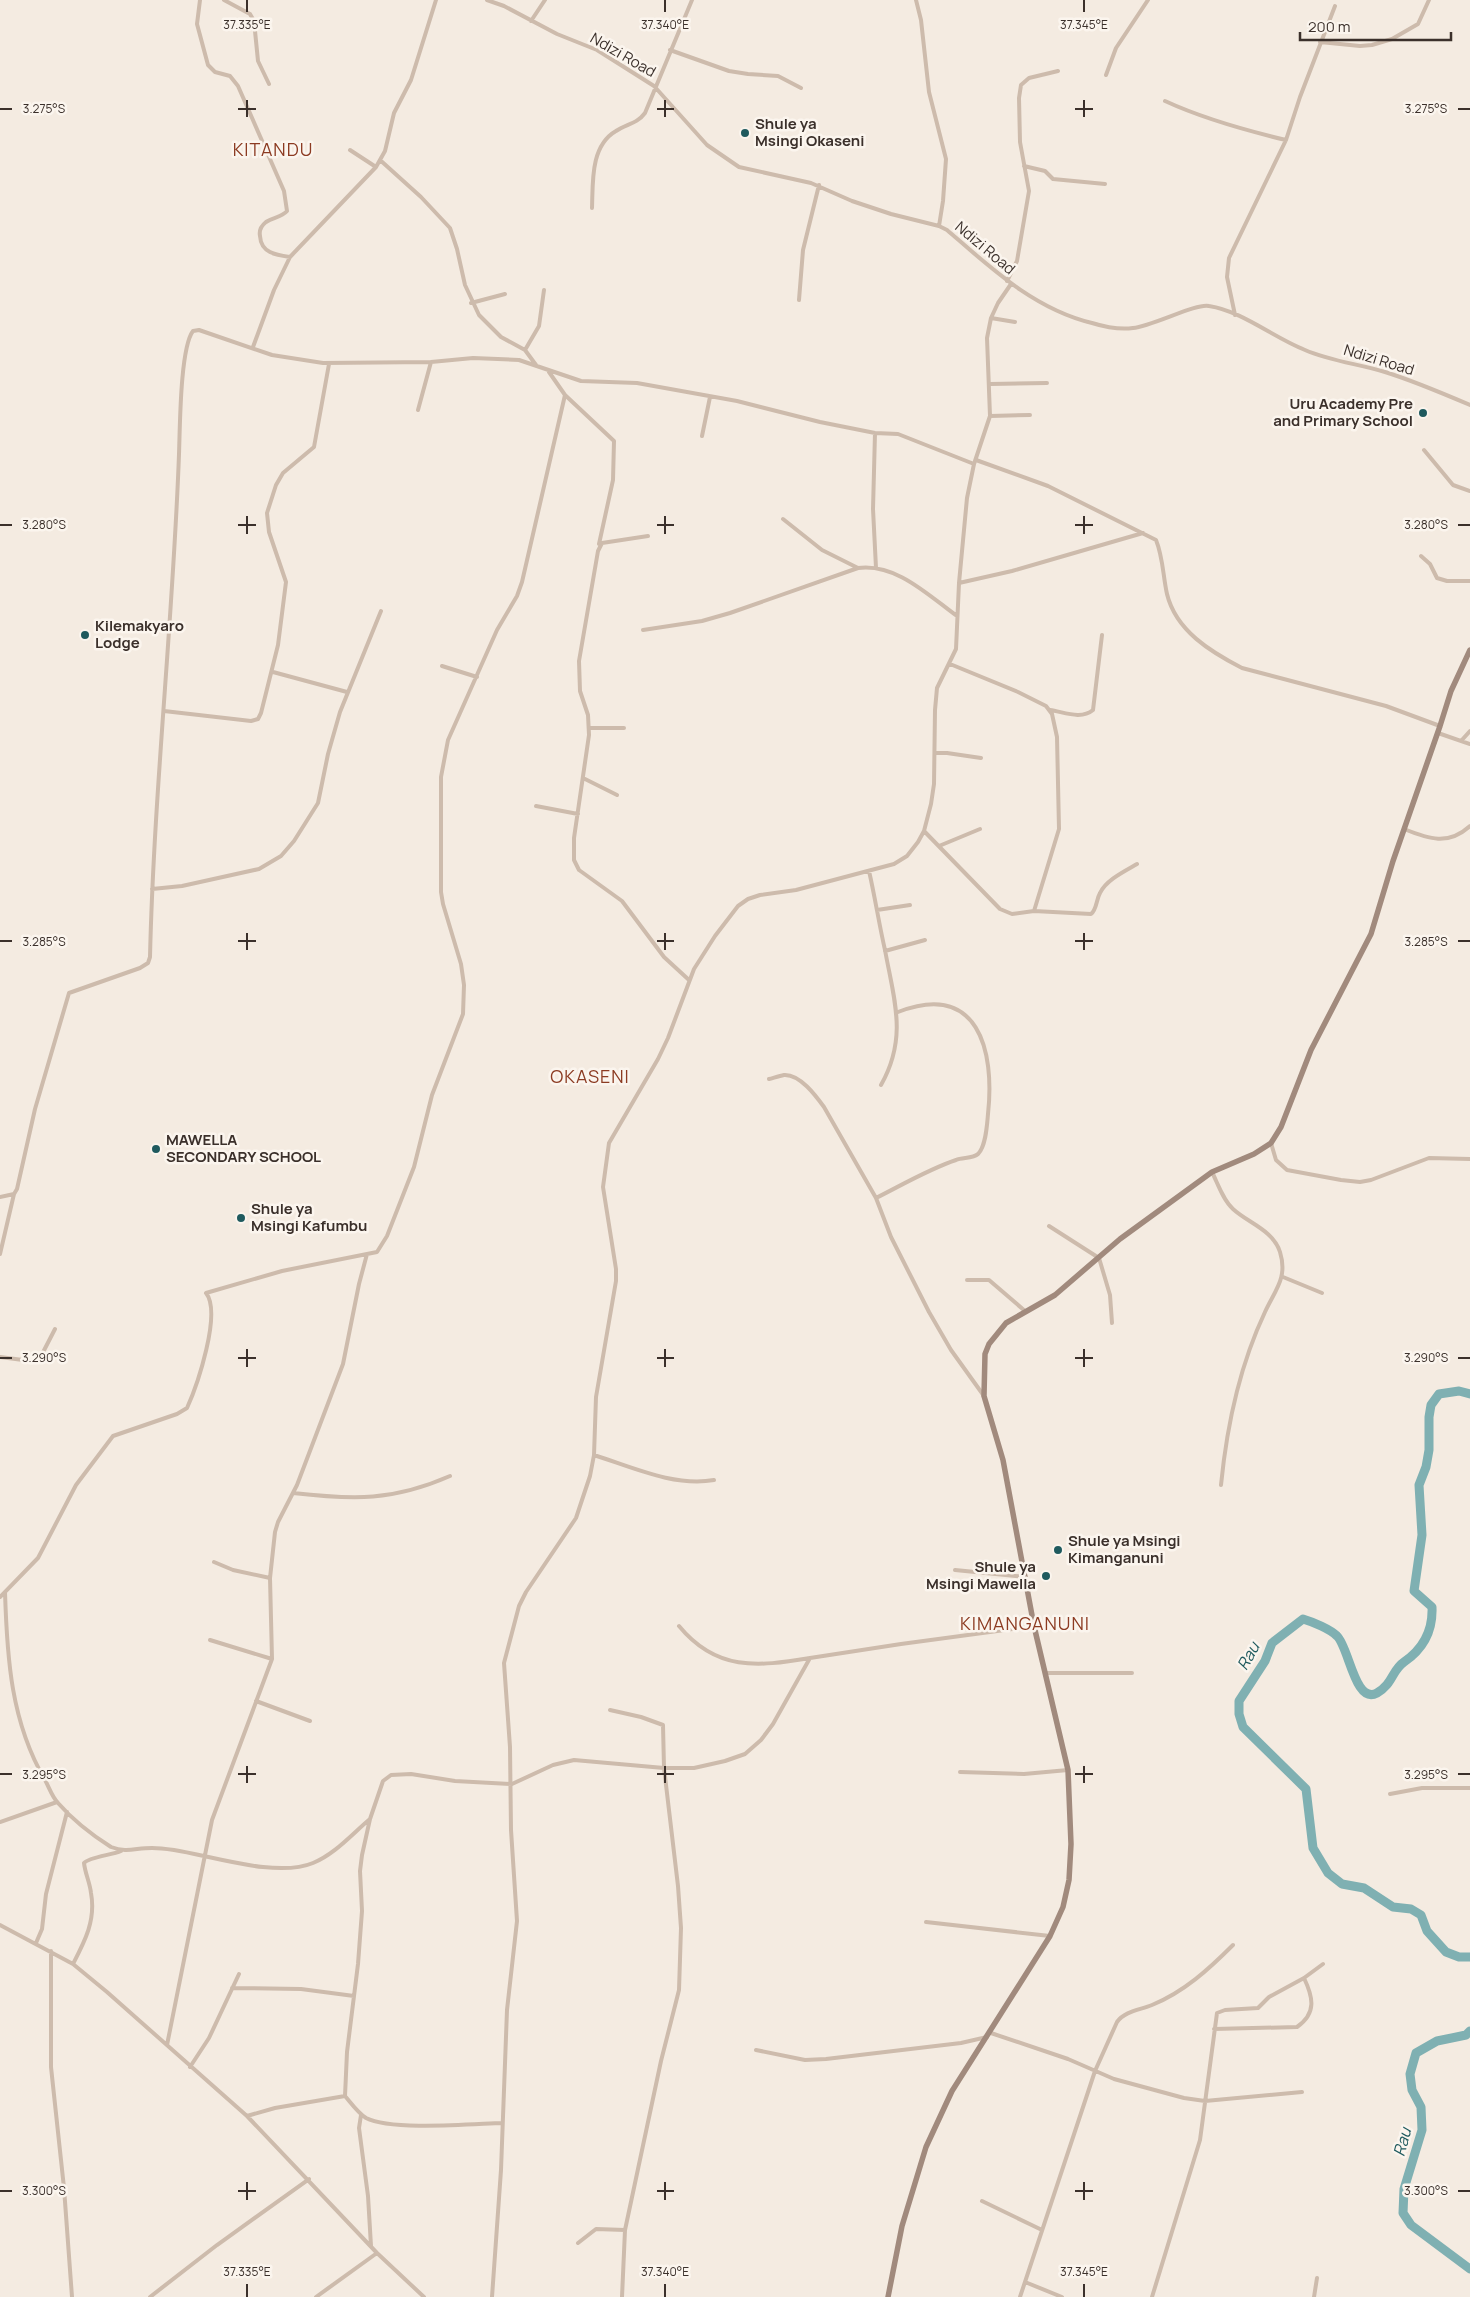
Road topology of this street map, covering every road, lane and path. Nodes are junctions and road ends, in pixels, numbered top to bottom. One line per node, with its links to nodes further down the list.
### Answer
1 (224, 0): 16 (street)
2 (436, 0): 22 (street)
3 (487, 0): 11 (street, Ndizi Road)
4 (545, 0): 11 (street)
5 (692, 0): 13 (street)
6 (916, 0): 28 (street)
7 (1148, 0): 15 (street)
8 (1429, 0): 12 (street)
9 (199, 1): 29 (street)
10 (1335, 6): 12 (street)
11 (531, 21): 17 (street, Ndizi Road)
12 (1320, 42): 20 (street)
13 (670, 50): 17 (street); 18 (street)
14 (1058, 71): 23 (street)
15 (1106, 75)
16 (269, 84)
17 (654, 86): 26 (street, Ndizi Road); 27 (street)
18 (801, 88)
19 (1165, 101): 20 (street)
20 (1286, 140): 35 (street)
21 (350, 150): 24 (street)
22 (380, 160): 24 (street); 34 (street)
23 (1024, 166): 25 (street); 30 (street)
24 (376, 167): 29 (street)
25 (1105, 184)
26 (819, 186): 28 (street, Ndizi Road); 33 (street)
27 (592, 208)
28 (939, 226): 30 (street, Ndizi Road)
29 (290, 257): 38 (street)
30 (1009, 283): 35 (street, Ndizi Road); 36 (street)
31 (544, 290): 39 (street)
32 (504, 294): 34 (street)
33 (799, 300)
34 (471, 303): 39 (street)
35 (1235, 315): 48 (street, Ndizi Road)
36 (991, 318): 37 (street); 45 (street)
37 (1015, 322)
38 (253, 348): 41 (street); 77 (street)
39 (525, 350): 42 (street)
40 (431, 362): 41 (street); 42 (street); 49 (street)
41 (329, 364): 73 (street)
42 (536, 365): 43 (street)
43 (548, 371): 46 (street); 47 (street)
44 (1047, 383): 45 (street)
45 (990, 384): 51 (street)
46 (565, 395): 60 (street); 74 (street)
47 (710, 397): 52 (street); 53 (street)
48 (1470, 405)
49 (418, 410)
50 (1030, 415): 51 (street)
51 (990, 416): 55 (street)
52 (875, 433): 55 (street); 63 (street)
53 (702, 436)
54 (1424, 450): 56 (street)
55 (975, 462): 58 (street); 65 (street)
56 (1470, 490)
57 (783, 519): 62 (street)
58 (1144, 533): 65 (street); 78 (street)
59 (648, 536): 60 (street)
60 (599, 547): 79 (street)
61 (1421, 556): 64 (street)
62 (858, 568): 63 (street); 68 (street)
63 (876, 568): 67 (street)
64 (1470, 581)
65 (959, 583): 67 (street)
66 (380, 611): 75 (street)
67 (957, 616): 71 (street)
68 (643, 630)
69 (1102, 635): 76 (street)
70 (1470, 650): 78 (street)
71 (950, 664): 76 (street); 85 (street)
72 (442, 666): 74 (street)
73 (273, 672): 75 (street); 77 (street)
74 (477, 677): 116 (street)
75 (347, 692): 98 (street)
76 (1050, 710): 101 (street)
77 (164, 712): 98 (street)
78 (1440, 726): 82 (street)
79 (589, 728): 80 (street); 87 (street)
80 (624, 728)
81 (1470, 731): 83 (street)
82 (1438, 733): 83 (street); 93 (street)
83 (1461, 740): 84 (street)
84 (1470, 744)
85 (936, 753): 86 (street); 94 (street)
86 (981, 758)
87 (584, 778): 88 (street); 90 (street)
88 (617, 795)
89 (536, 806): 90 (street)
90 (578, 814): 104 (street)
91 (1470, 826): 93 (street)
92 (980, 829): 95 (street)
93 (1404, 829): 108 (street)
94 (924, 831): 95 (street); 97 (street)
95 (938, 846): 101 (street)
96 (1137, 864): 101 (street)
97 (869, 871): 100 (street); 104 (street)
98 (152, 888): 111 (street)
99 (910, 905): 100 (street)
100 (877, 910): 103 (street)
101 (1034, 911)
102 (925, 940): 103 (street)
103 (885, 951): 105 (street)
104 (689, 980): 126 (street)
105 (898, 1012): 107 (street); 113 (street)
106 (768, 1079): 113 (street)
107 (881, 1085)
108 (1271, 1143): 109 (street); 110 (street)
109 (1470, 1159)
110 (1212, 1172): 117 (street); 118 (street)
111 (14, 1194): 112 (street); 115 (street)
112 (0, 1196)
113 (876, 1198): 125 (street)
114 (1049, 1226): 117 (street)
115 (0, 1254)
116 (367, 1254): 130 (street); 135 (street)
117 (1099, 1258): 121 (street); 122 (street)
118 (1283, 1277): 120 (street); 129 (street)
119 (966, 1280): 121 (street)
120 (1322, 1293)
121 (1025, 1311): 125 (street)
122 (1112, 1323)
123 (55, 1329): 124 (street)
124 (0, 1357)
125 (984, 1396): 133 (street)
126 (594, 1455): 128 (street); 150 (street)
127 (450, 1476): 130 (street)
128 (714, 1480)
129 (1221, 1485)
130 (293, 1493): 134 (street)
131 (214, 1562): 134 (street)
132 (954, 1570): 133 (street)
133 (1026, 1577): 138 (street)
134 (270, 1578): 141 (street)
135 (5, 1592): 136 (street); 153 (street)
136 (0, 1597)
137 (679, 1626): 140 (street)
138 (1034, 1626): 140 (street); 142 (street)
139 (210, 1640): 141 (street)
140 (810, 1658): 147 (street)
141 (272, 1659): 144 (street)
142 (1046, 1672): 143 (street); 148 (street)
143 (1132, 1672)
144 (256, 1701): 146 (street); 158 (street)
145 (610, 1710): 147 (street)
146 (310, 1721)
147 (664, 1768): 150 (street); 185 (street)
148 (1068, 1770): 149 (street); 161 (street)
149 (960, 1772)
150 (512, 1784): 155 (street); 182 (street)
151 (1470, 1788): 152 (street)
152 (1390, 1794)
153 (56, 1802): 154 (street); 156 (street)
154 (67, 1812): 157 (street); 162 (street)
155 (370, 1818): 158 (street); 170 (street)
156 (0, 1822)
157 (121, 1851): 158 (street); 165 (street)
158 (205, 1857): 173 (street)
159 (926, 1922): 161 (street)
160 (0, 1925): 162 (street)
161 (1050, 1936): 172 (street)
162 (36, 1943): 164 (street)
163 (1233, 1945): 176 (street)
164 (52, 1951): 165 (street); 192 (street)
165 (73, 1964): 173 (street)
166 (1323, 1964): 168 (street)
167 (239, 1974): 169 (street)
168 (1304, 1978): 171 (street); 171 (street)
169 (232, 1988): 170 (street); 175 (street)
170 (354, 1996): 178 (street)
171 (1214, 2029): 179 (street)
172 (990, 2035): 174 (street); 176 (street); 198 (street)
173 (167, 2045): 175 (street)
174 (756, 2050)
175 (190, 2067): 181 (street)
176 (1095, 2071): 179 (street); 186 (street)
177 (1302, 2092): 179 (street)
178 (345, 2096): 180 (street); 181 (street)
179 (1205, 2101): 201 (street)
180 (361, 2115): 182 (street); 188 (street)
181 (247, 2116): 183 (street)
182 (502, 2123): 196 (street)
183 (309, 2180): 188 (street); 193 (street)
184 (982, 2201): 186 (street)
185 (625, 2230): 187 (street); 197 (street)
186 (1042, 2230): 191 (street)
187 (578, 2243)
188 (371, 2246): 189 (street)
189 (377, 2253): 194 (street); 195 (street)
190 (1317, 2278): 202 (street)
191 (1025, 2282): 199 (street); 200 (street)
192 (72, 2297)
193 (150, 2297)
194 (316, 2297)
195 (424, 2297)
196 (492, 2297)
197 (622, 2297)
198 (888, 2297)
199 (1020, 2297)
200 (1062, 2297)
201 (1152, 2297)
202 (1314, 2297)

